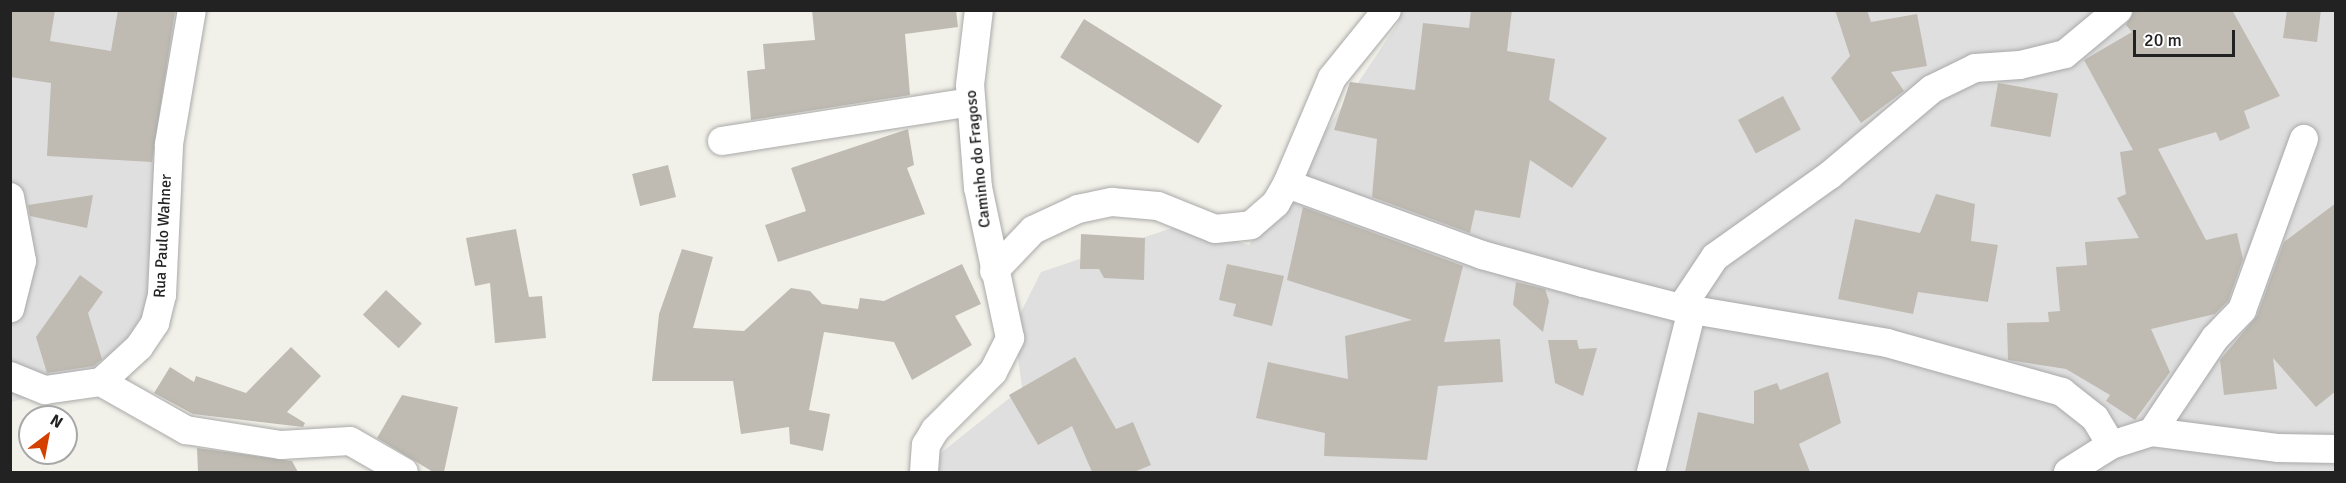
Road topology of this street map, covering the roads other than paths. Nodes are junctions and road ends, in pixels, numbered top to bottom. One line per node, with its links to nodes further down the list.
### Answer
1 (192, 10): 14 (street, Rua Paulo Wahner)
2 (979, 10): 5 (street, Caminho do Fragoso)
3 (1388, 10): 8 (street)
4 (2118, 10): 12 (street)
5 (971, 102): 7 (street); 10 (street, Caminho do Fragoso)
6 (2304, 139): 15 (street)
7 (722, 141)
8 (1287, 184): 10 (street); 12 (street)
9 (10, 197): 11 (street)
10 (994, 270): 19 (street, Caminho do Fragoso)
11 (10, 309)
12 (1686, 309): 16 (street); 20 (street)
13 (10, 376): 14 (street)
14 (101, 382): 18 (street)
15 (2152, 432): 16 (street); 17 (street)
16 (2111, 445): 21 (street)
17 (2336, 449)
18 (404, 472)
19 (924, 472)
20 (1651, 472)
21 (2068, 472)

